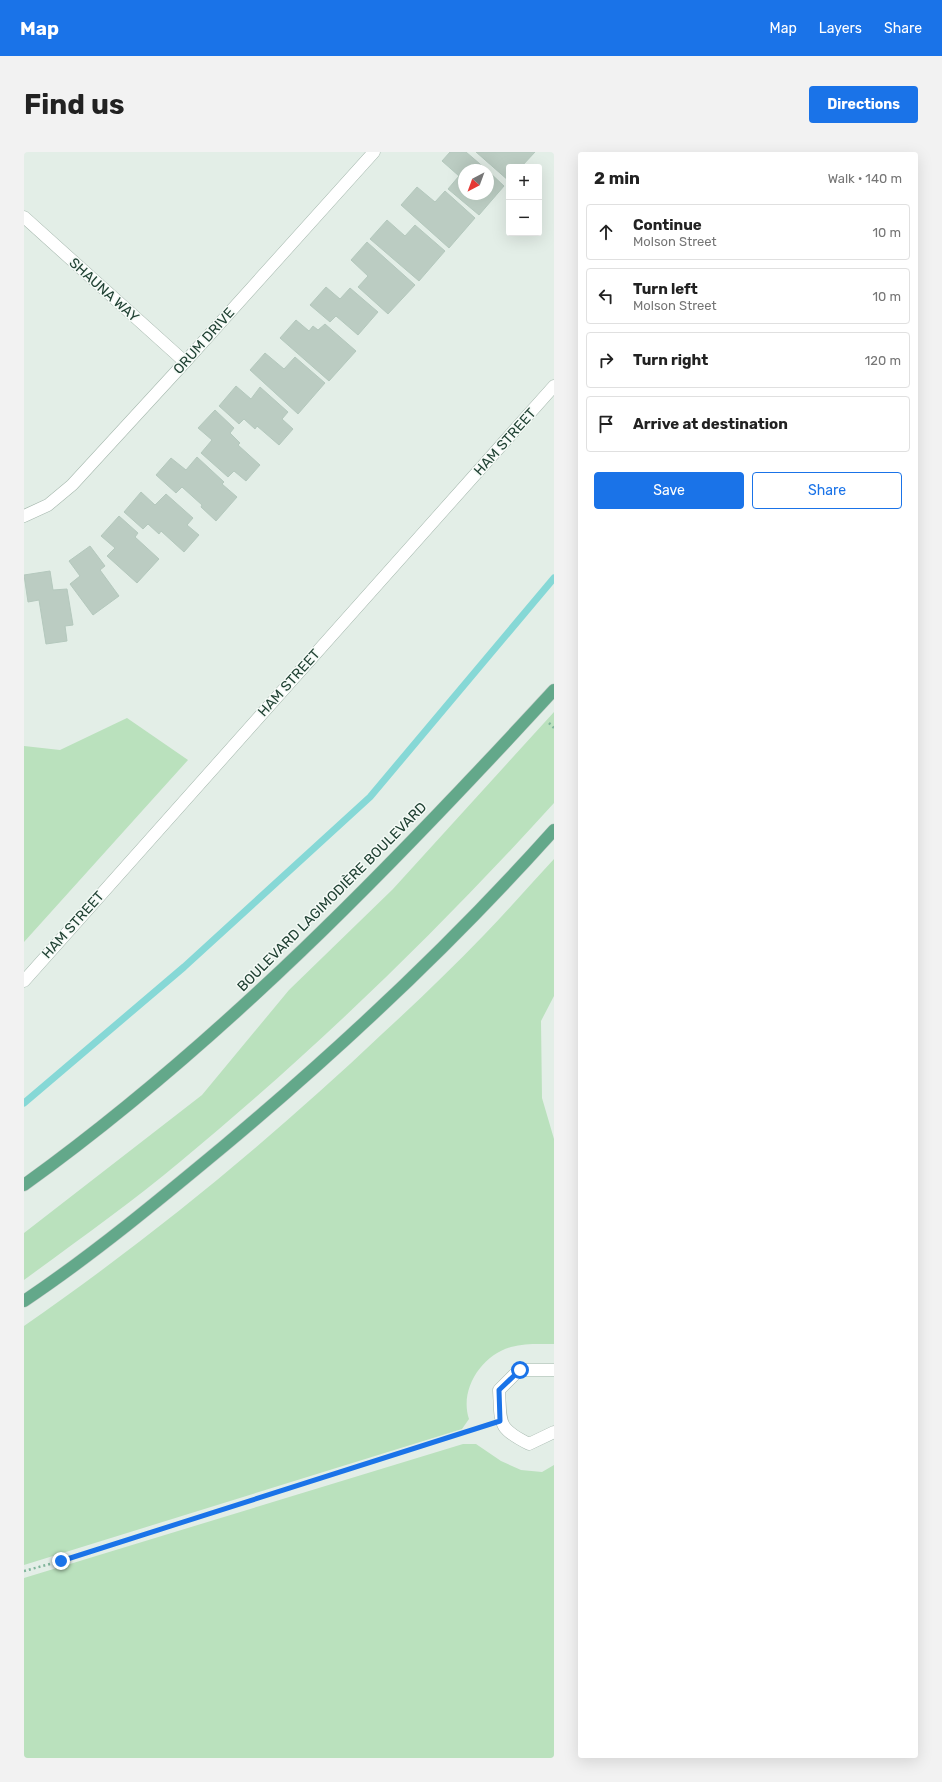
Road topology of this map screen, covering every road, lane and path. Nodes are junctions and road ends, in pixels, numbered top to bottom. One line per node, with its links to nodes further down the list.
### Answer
1 (374, 152): 3 (street, ORUM DRIVE)
2 (24, 217): 3 (street, SHAUNA WAY)
3 (185, 362): 5 (street, ORUM DRIVE)
4 (554, 386): 8 (street, HAM STREET)
5 (24, 516)
6 (554, 690): 9 (main road, BOULEVARD LAGIMODIÈRE BOULEVARD)
7 (554, 830): 10 (main road)
8 (24, 981)
9 (24, 1185)
10 (24, 1301)
11 (554, 1370): 12 (street)
12 (500, 1421): 13 (street); 14 (path)
13 (554, 1432)
14 (24, 1571)

